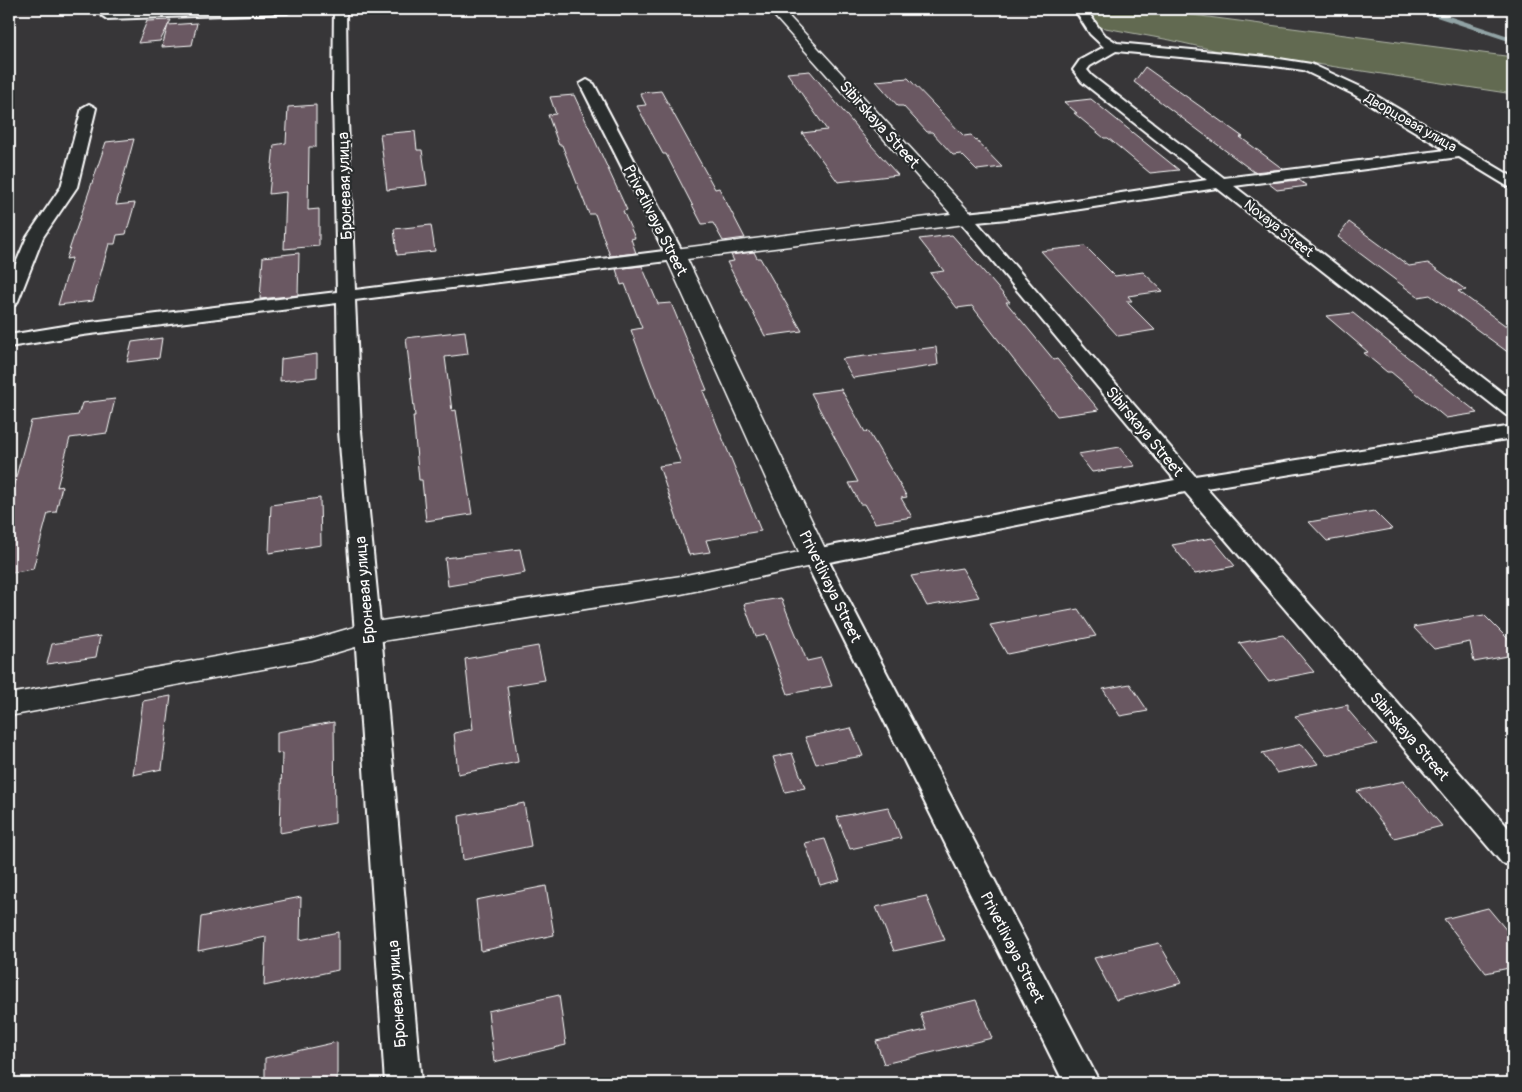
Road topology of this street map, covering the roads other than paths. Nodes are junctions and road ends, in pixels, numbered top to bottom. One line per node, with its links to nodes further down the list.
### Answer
1 (286, 9): 5 (street)
2 (340, 9): 14 (street, Броневая улица)
3 (775, 9): 12 (street, Sibirskaya Street)
4 (1080, 9): 6 (street)
5 (107, 15)
6 (1114, 47): 9 (street, Дворцовая улица); 11 (street, Novaya Street)
7 (588, 84): 13 (street, Privetlivaya Street)
8 (89, 108): 15 (street)
9 (1462, 152): 10 (street, Дворцовая улица); 11 (street)
10 (1513, 182)
11 (1220, 183): 12 (street); 17 (street, Novaya Street)
12 (965, 218): 13 (street); 19 (street, Sibirskaya Street)
13 (675, 255): 14 (street); 20 (street, Privetlivaya Street)
14 (347, 296): 16 (street); 21 (street, Броневая улица)
15 (9, 301)
16 (9, 342)
17 (1513, 411)
18 (1513, 432): 19 (street)
19 (1190, 484): 20 (street); 23 (street, Sibirskaya Street)
20 (815, 557): 21 (street); 25 (street, Privetlivaya Street)
21 (368, 633): 22 (street); 24 (street, Броневая улица)
22 (9, 705)
23 (1513, 854)
24 (403, 1083)
25 (1082, 1083)

